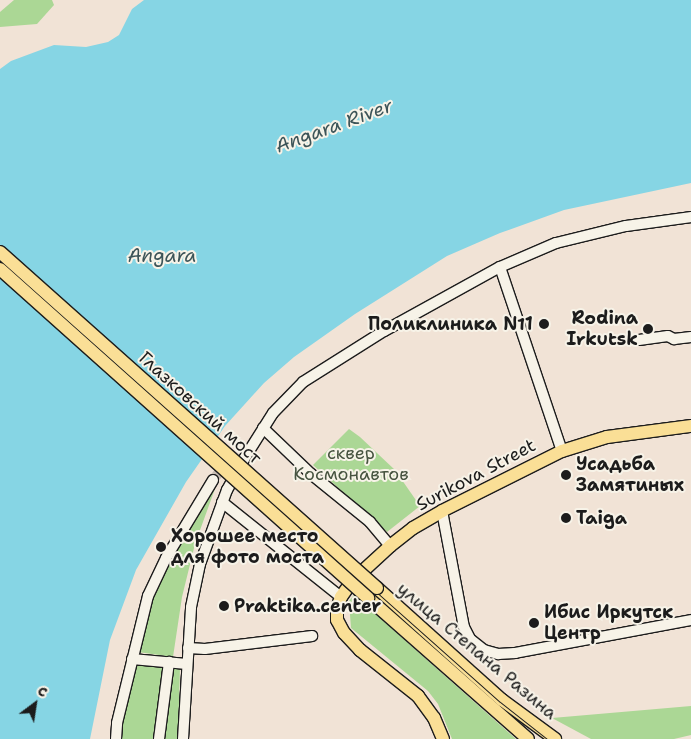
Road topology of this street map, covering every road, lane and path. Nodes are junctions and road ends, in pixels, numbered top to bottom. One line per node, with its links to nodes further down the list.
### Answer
1 (691, 217): 3 (street)
2 (0, 252): 14 (main road, Глазковский мост, bridge)
3 (500, 267): 8 (street); 9 (street)
4 (0, 270): 16 (main road, Глазковский мост, bridge)
5 (691, 337): 6 (street)
6 (640, 340)
7 (691, 426): 9 (main road, Surikova Street)
8 (263, 428): 11 (street); 13 (street)
9 (562, 451): 12 (main road, Surikova Street)
10 (213, 480): 20 (street)
11 (222, 502): 15 (street); 19 (street)
12 (442, 511): 13 (main road, Surikova Street); 17 (street)
13 (390, 546): 15 (main road, Surikova Street)
14 (377, 588): 28 (main road, улица Степана Разина)
15 (341, 597): 26 (main road, Surikova Street)
16 (368, 598): 27 (main road, улица Степана Разина)
17 (691, 620)
18 (312, 636): 19 (street)
19 (188, 648): 22 (street)
20 (132, 659): 21 (street); 23 (street)
21 (169, 662): 22 (street); 24 (street)
22 (187, 664): 25 (street)
23 (116, 739)
24 (159, 739)
25 (184, 739)
26 (443, 739)
27 (528, 739)
28 (555, 739)

